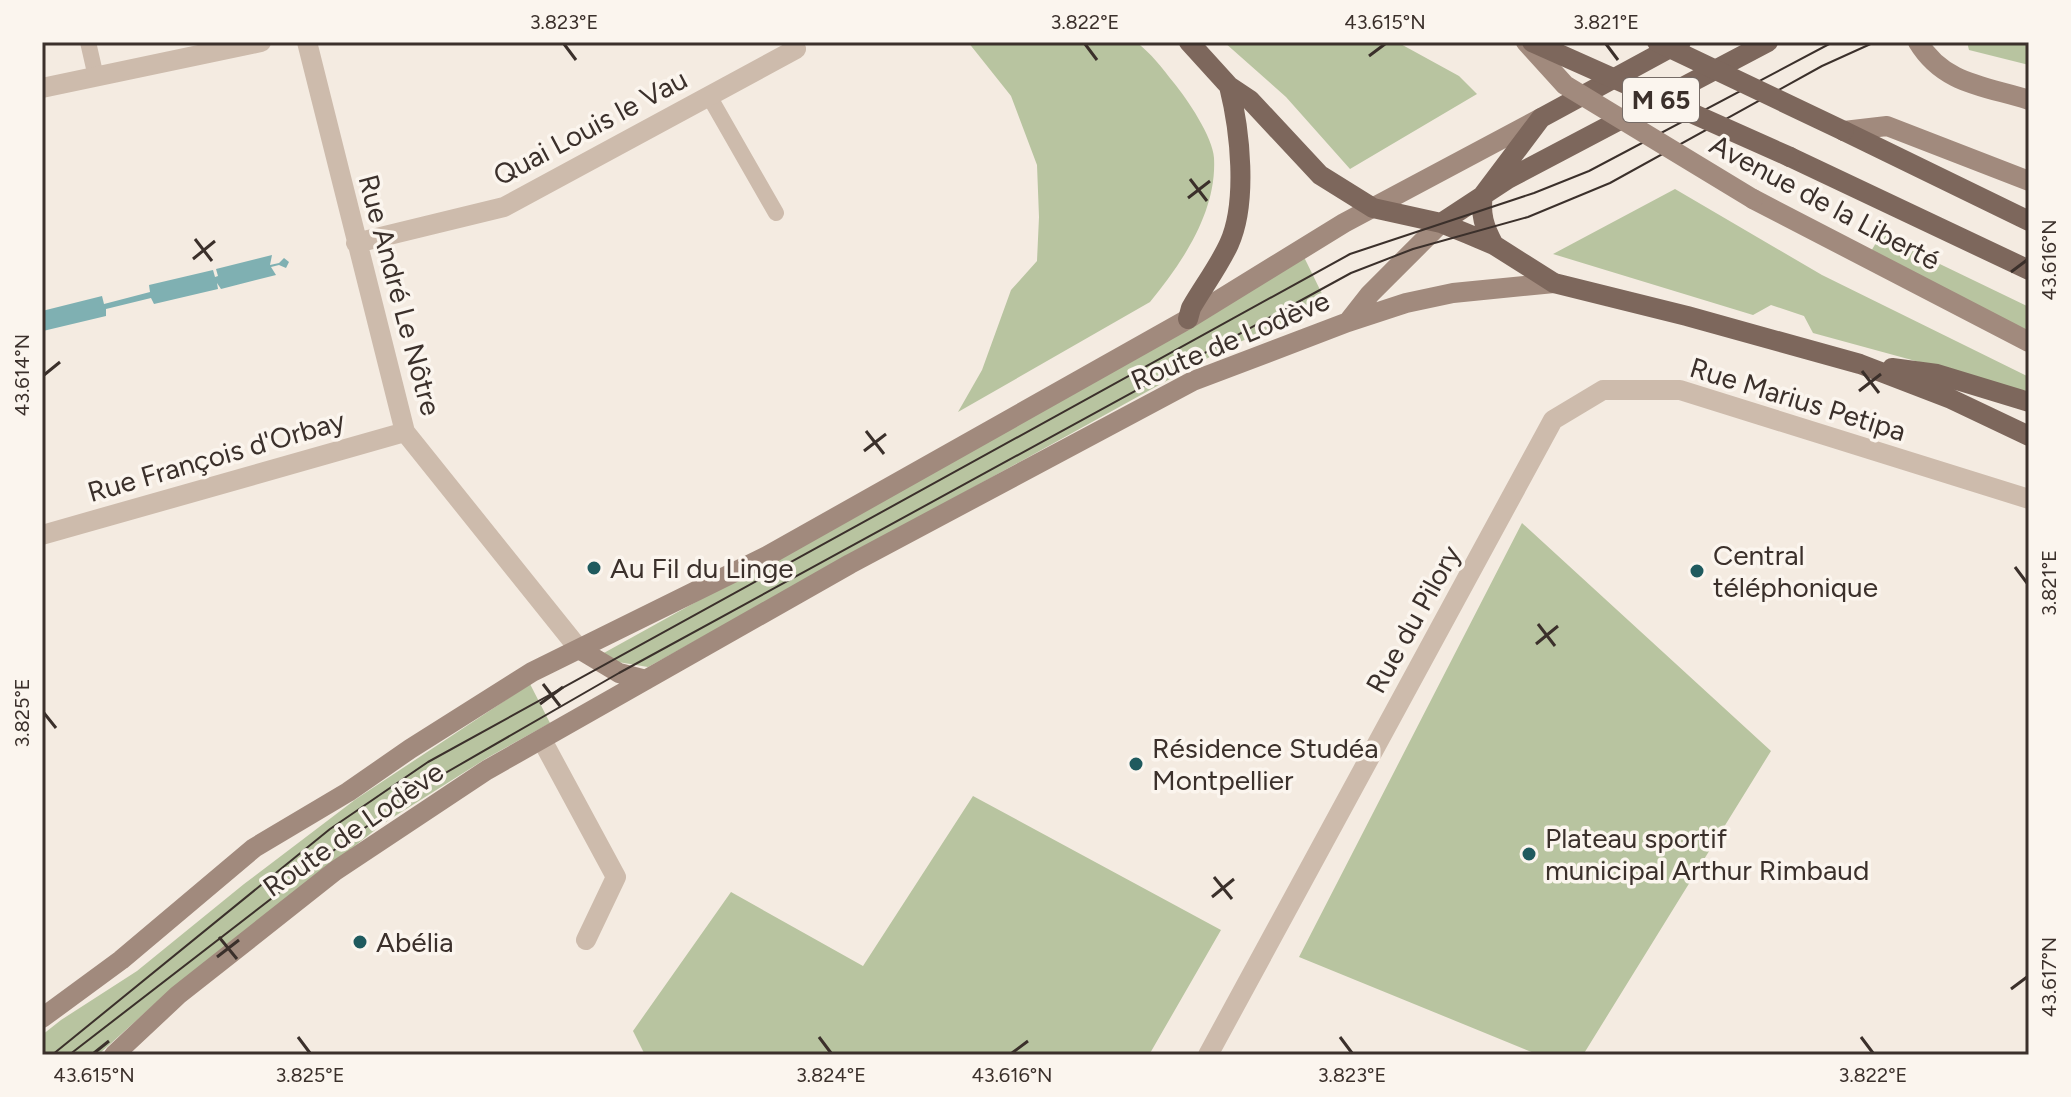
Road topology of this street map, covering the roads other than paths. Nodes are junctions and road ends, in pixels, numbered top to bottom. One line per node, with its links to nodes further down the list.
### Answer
1 (88, 42): 11 (lane)
2 (261, 42): 11 (street)
3 (307, 42): 24 (street, Rue André Le Nôtre)
4 (1189, 42): 12 (main road)
5 (1529, 42): 26 (main road, M 65, bridge); 30 (main road, Avenue de la Liberté, bridge)
6 (1657, 42): 17 (main road, M 65, bridge)
7 (1681, 42): 16 (main road, Route de Lodève)
8 (1768, 42): 19 (main road, Route de Lodève)
9 (1918, 42): 15 (main road)
10 (796, 49): 14 (street, Quai Louis le Vau)
11 (96, 77): 13 (street)
12 (1229, 86): 20 (main road); 28 (main road)
13 (42, 88)
14 (709, 96): 21 (lane); 24 (street, Quai Louis le Vau)
15 (2029, 100)
16 (1541, 118): 19 (main road); 20 (main road, Route de Lodève)
17 (1844, 131): 18 (main road); 22 (main road, M 65)
18 (2029, 181)
19 (1483, 195): 23 (main road, Route de Lodève); 25 (main road)
20 (1373, 208): 23 (main road); 28 (main road, Route de Lodève)
21 (776, 213)
22 (2029, 221)
23 (1441, 223): 25 (main road); 29 (main road, Route de Lodève)
24 (356, 243): 34 (street, Rue André Le Nôtre)
25 (1494, 245): 27 (main road)
26 (2029, 270)
27 (1554, 283): 29 (main road); 31 (main road)
28 (1188, 319): 38 (main road, Route de Lodève)
29 (1348, 322): 39 (main road, Route de Lodève)
30 (2029, 342)
31 (1860, 364): 32 (main road); 35 (main road)
32 (2029, 402)
33 (1553, 420): 36 (street, Rue Marius Petipa); 44 (street, Rue du Pilory)
34 (405, 432): 37 (street, Rue François d'Orbay); 38 (street, Rue André Le Nôtre)
35 (2029, 436)
36 (2029, 499)
37 (42, 535)
38 (579, 649): 39 (main road); 42 (main road, Route de Lodève)
39 (646, 680): 40 (main road, Route de Lodève)
40 (542, 740): 41 (street); 43 (main road, Route de Lodève)
41 (586, 940)
42 (42, 1018)
43 (114, 1055)
44 (1208, 1055)

